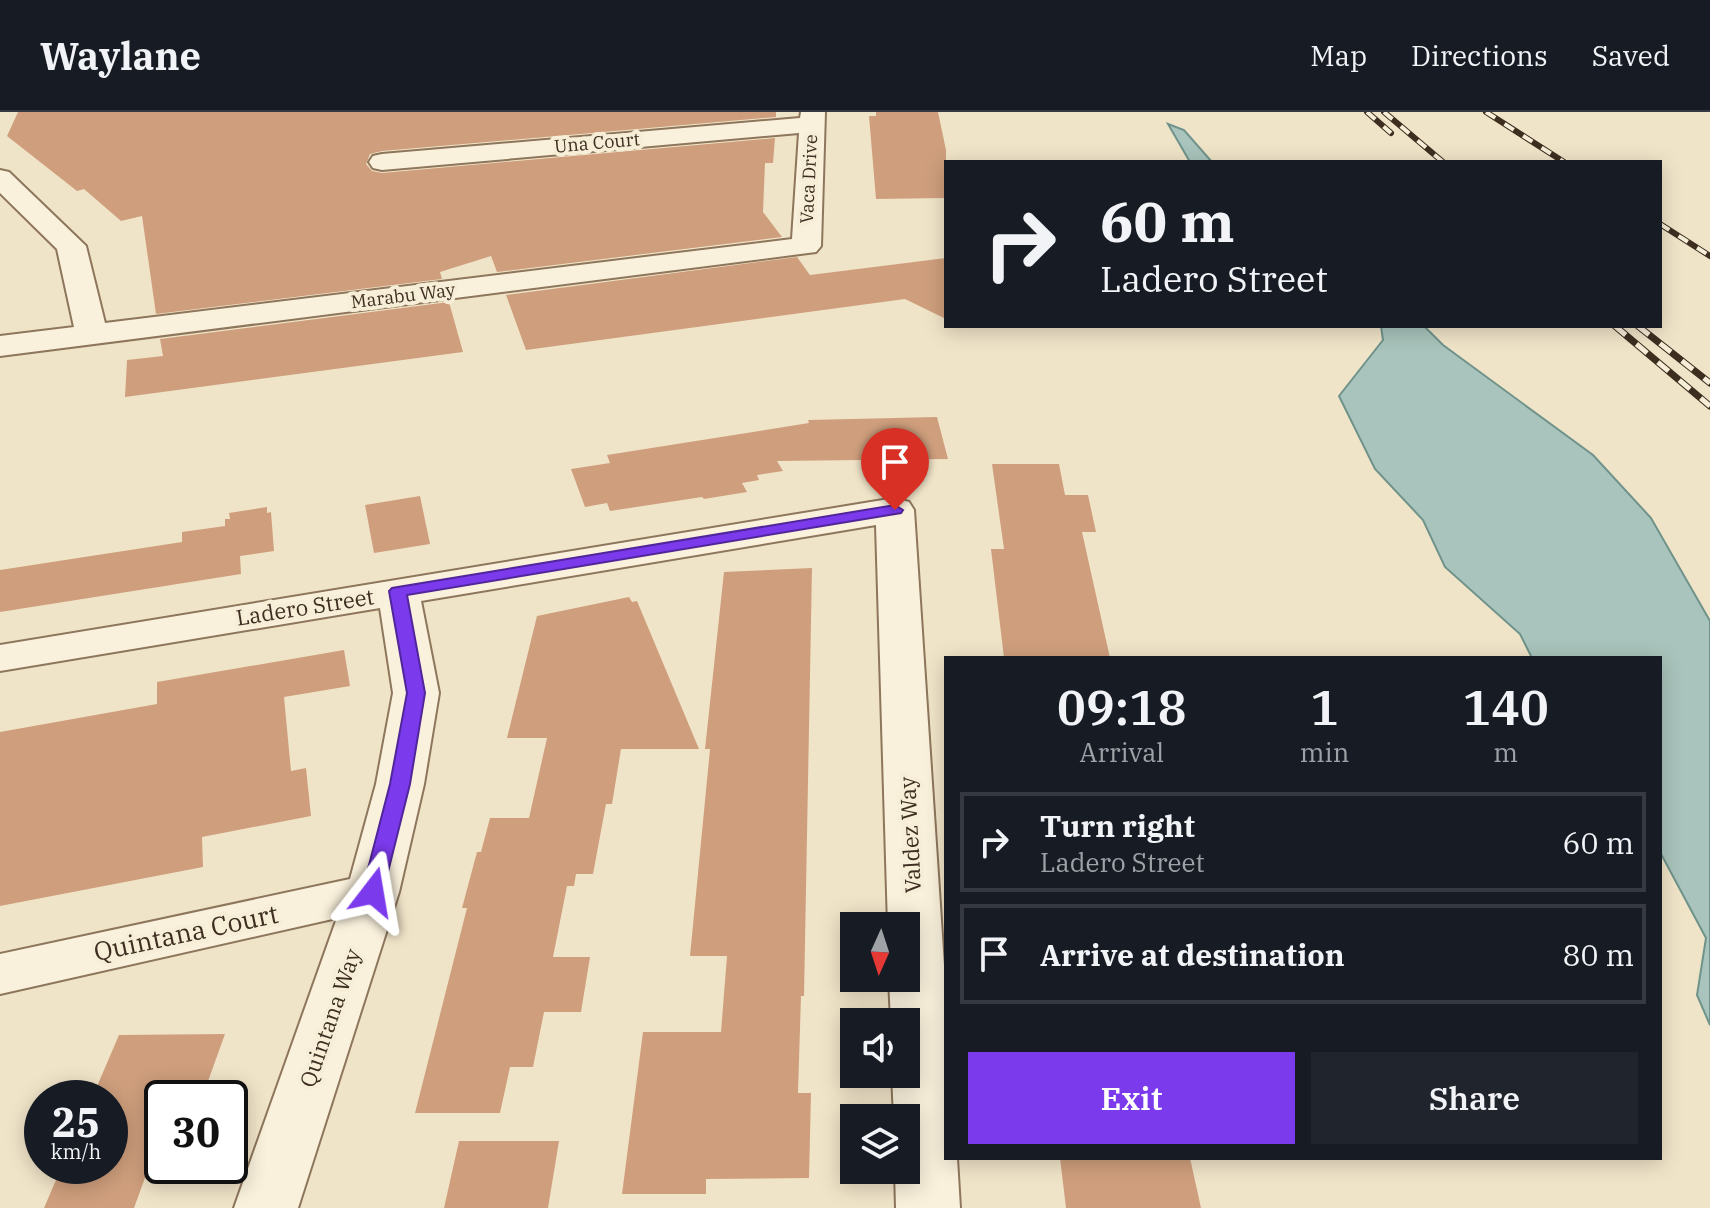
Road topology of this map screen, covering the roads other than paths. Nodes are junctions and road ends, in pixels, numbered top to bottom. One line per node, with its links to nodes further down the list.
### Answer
1 (812, 118): 2 (street, Una Court); 4 (street, Vaca Drive)
2 (382, 162)
3 (0, 178): 5 (street)
4 (806, 246): 5 (street, Marabu Way)
5 (92, 334): 6 (street, Marabu Way)
6 (0, 346)
7 (895, 510): 8 (street, Ladero Street); 13 (street, Valdez Way)
8 (398, 591): 9 (street, Ladero Street); 10 (street, Quintana Way)
9 (0, 658)
10 (373, 892): 11 (street, Quintana Court); 12 (street, Quintana Way)
11 (0, 974)
12 (266, 1208)
13 (928, 1208)

